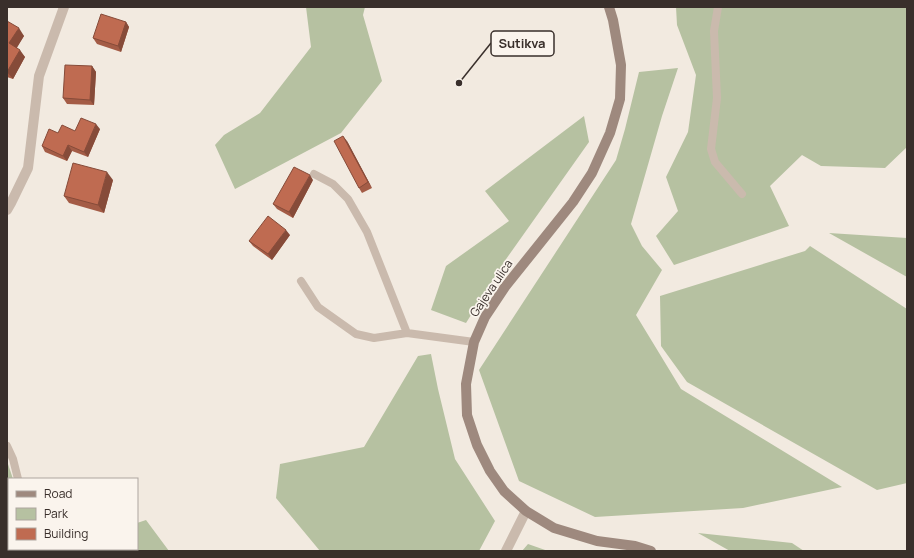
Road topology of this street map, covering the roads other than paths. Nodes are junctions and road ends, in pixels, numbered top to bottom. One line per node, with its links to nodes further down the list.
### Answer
1 (64, 7): 6 (street)
2 (609, 7): 9 (main road, Gajeva ulica)
3 (718, 7): 5 (lane)
4 (314, 174): 8 (lane)
5 (742, 194)
6 (7, 210)
7 (301, 281): 8 (lane)
8 (407, 332): 9 (lane)
9 (474, 342): 12 (main road, Gajeva ulica)
10 (7, 446): 11 (lane)
11 (18, 478)
12 (526, 511): 13 (street); 14 (main road, Gajeva ulica)
13 (506, 551)
14 (651, 551)

